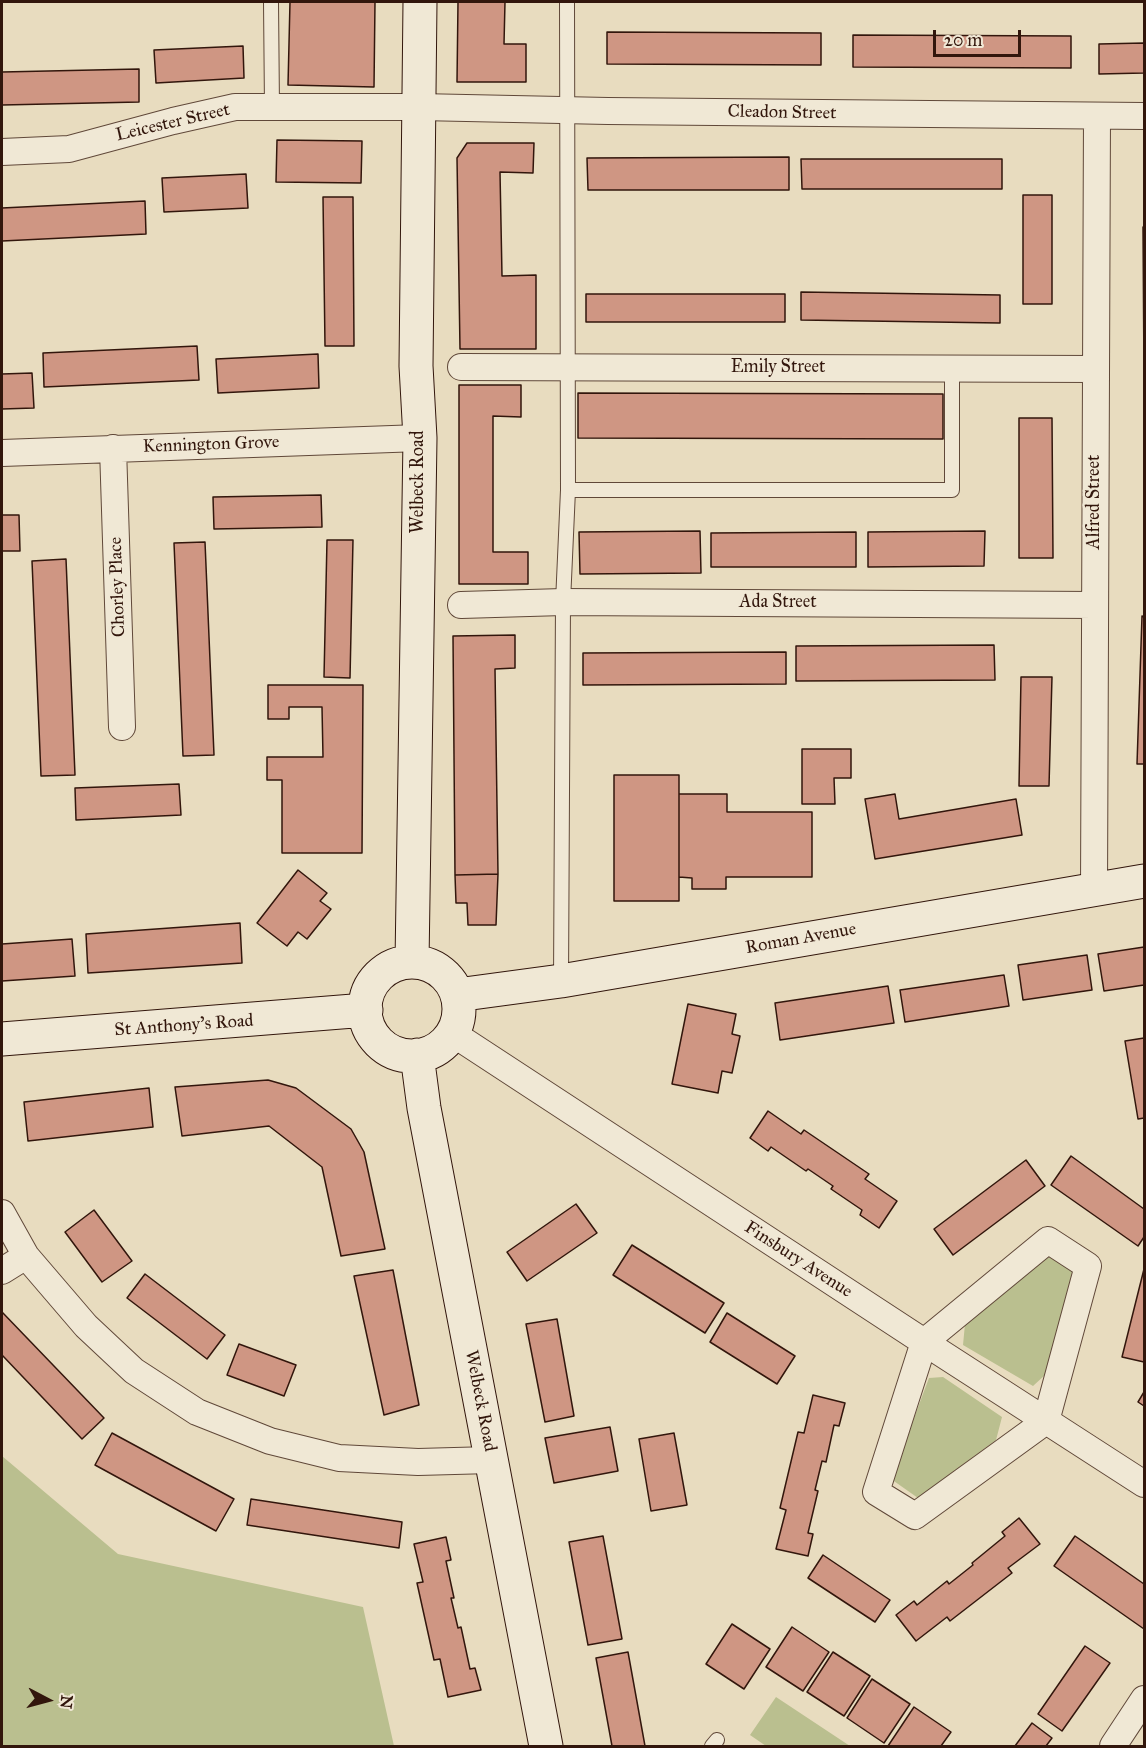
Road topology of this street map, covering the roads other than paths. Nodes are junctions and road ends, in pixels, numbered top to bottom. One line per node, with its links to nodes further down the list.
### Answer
1 (272, 2): 5 (lane)
2 (420, 2): 4 (main road, Welbeck Road)
3 (567, 2): 6 (lane)
4 (419, 106): 5 (street, Leicester Street); 6 (street, Cleadon Street); 14 (main road, Welbeck Road)
5 (272, 108): 9 (street, Leicester Street)
6 (568, 111): 7 (street, Cleadon Street); 11 (lane)
7 (1097, 116): 8 (street, Cleadon Street); 13 (street, Alfred Street)
8 (1144, 116)
9 (2, 152)
10 (460, 367): 11 (street, Emily Street)
11 (567, 367): 12 (street, Emily Street); 17 (lane)
12 (952, 369): 13 (street, Emily Street); 17 (lane)
13 (1095, 369): 20 (street, Alfred Street)
14 (420, 438): 15 (street, Kennington Grove); 24 (main road, Welbeck Road)
15 (113, 448): 16 (street, Kennington Grove); 21 (street, Chorley Place)
16 (2, 453)
17 (568, 490): 18 (lane)
18 (563, 602): 19 (street, Ada Street); 20 (street, Ada Street); 25 (lane)
19 (461, 605)
20 (1095, 605): 23 (street, Alfred Street)
21 (122, 726)
22 (1144, 880): 23 (main road, Roman Avenue)
23 (1094, 888): 25 (main road, Roman Avenue)
24 (412, 962): 26 (main road); 27 (main road)
25 (561, 981): 26 (main road, Roman Avenue)
26 (457, 995): 28 (main road)
27 (366, 1010): 29 (main road, St Anthony's Road); 30 (main road)
28 (452, 1033): 30 (main road); 34 (street, Finsbury Avenue)
29 (2, 1040)
30 (417, 1055): 36 (main road, Welbeck Road)
31 (2, 1213): 32 (street)
32 (26, 1256): 33 (street); 36 (street)
33 (2, 1272)
34 (924, 1342): 35 (street, Finsbury Avenue); 35 (street); 35 (street)
35 (1046, 1421): 37 (street, Finsbury Avenue)
36 (491, 1460): 39 (main road, Welbeck Road)
37 (1144, 1484)
38 (1144, 1699): 40 (street)
39 (546, 1746)
40 (1113, 1746)

